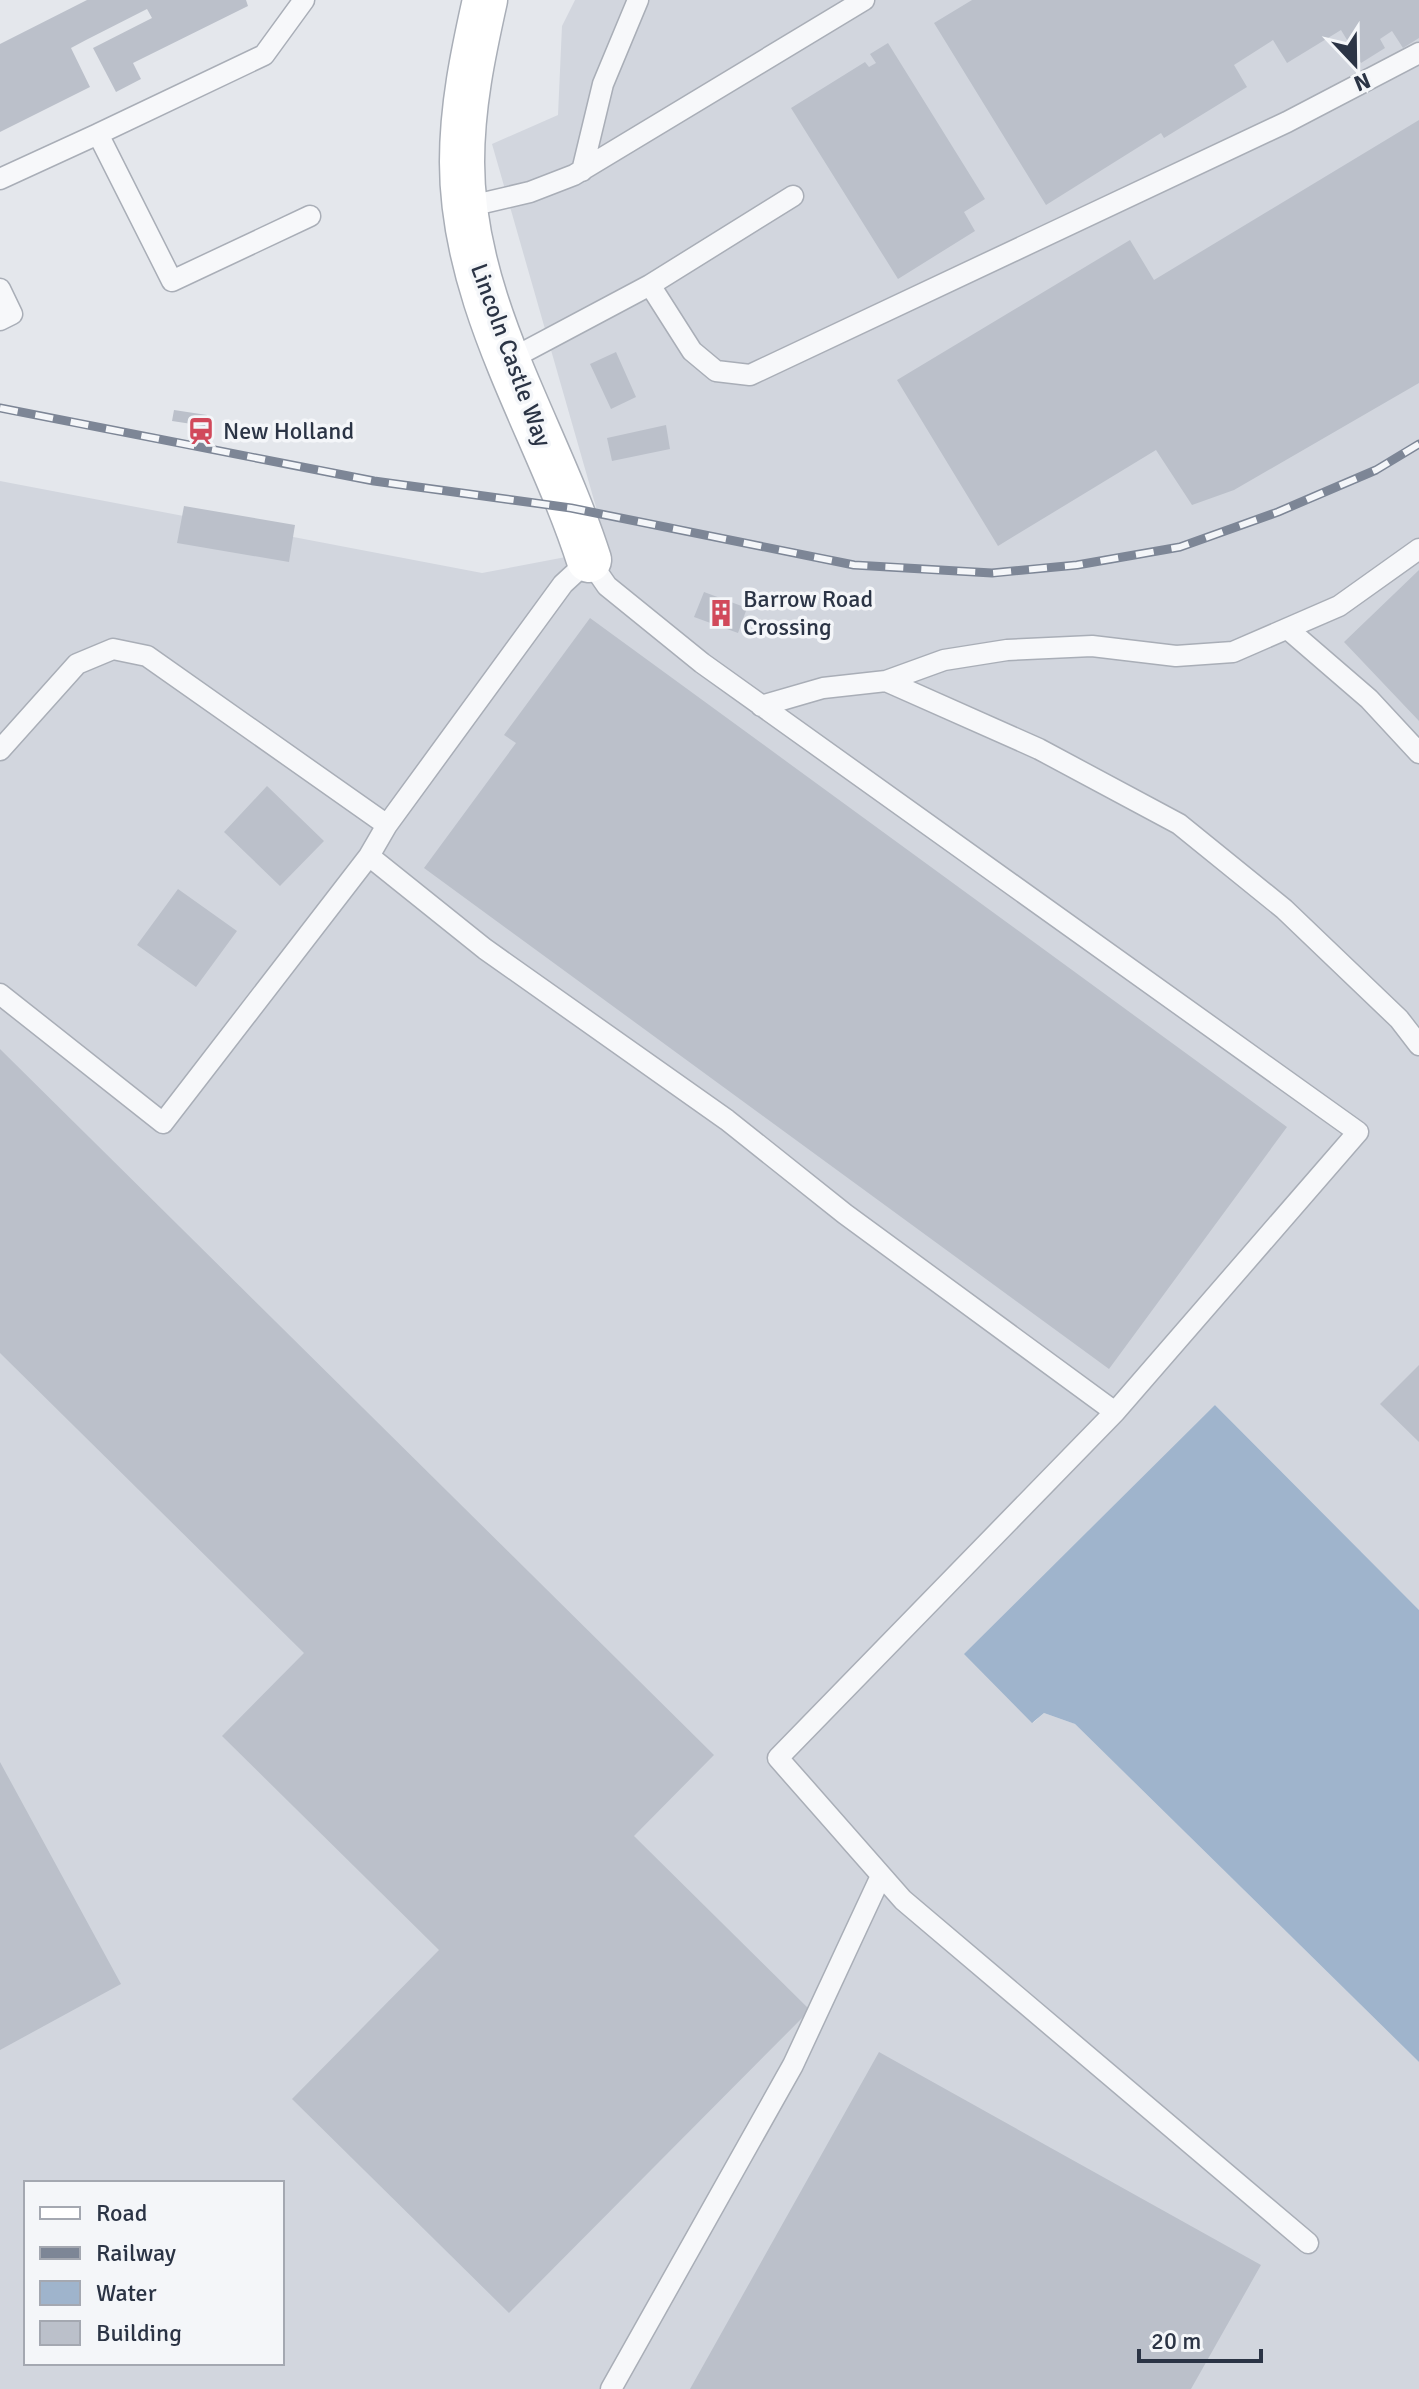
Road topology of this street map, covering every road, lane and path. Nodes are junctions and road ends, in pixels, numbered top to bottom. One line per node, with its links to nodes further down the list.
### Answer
1 (304, 0): 6 (lane)
2 (485, 0): 10 (main road, Lincoln Castle Way)
3 (638, 0): 7 (lane)
4 (864, 0): 7 (lane)
5 (1419, 53): 12 (lane)
6 (98, 134): 8 (lane); 11 (lane)
7 (582, 171): 10 (lane)
8 (0, 179)
9 (793, 196): 12 (lane)
10 (466, 207): 15 (main road, Lincoln Castle Way)
11 (310, 216)
12 (650, 285): 15 (lane)
13 (0, 289): 14 (lane)
14 (0, 320)
15 (509, 360): 17 (main road, Lincoln Castle Way)
16 (1419, 549): 18 (lane)
17 (589, 560): 20 (lane); 23 (lane)
18 (1289, 630): 19 (lane); 22 (lane)
19 (886, 681): 20 (lane); 26 (lane)
20 (761, 706): 27 (lane)
21 (0, 750): 23 (lane)
22 (1419, 753)
23 (387, 825): 24 (lane)
24 (369, 856): 25 (lane); 27 (lane)
25 (0, 994)
26 (1419, 1045)
27 (1115, 1412): 28 (lane)
28 (881, 1876): 29 (lane); 30 (lane)
29 (1308, 2243)
30 (611, 2389)

